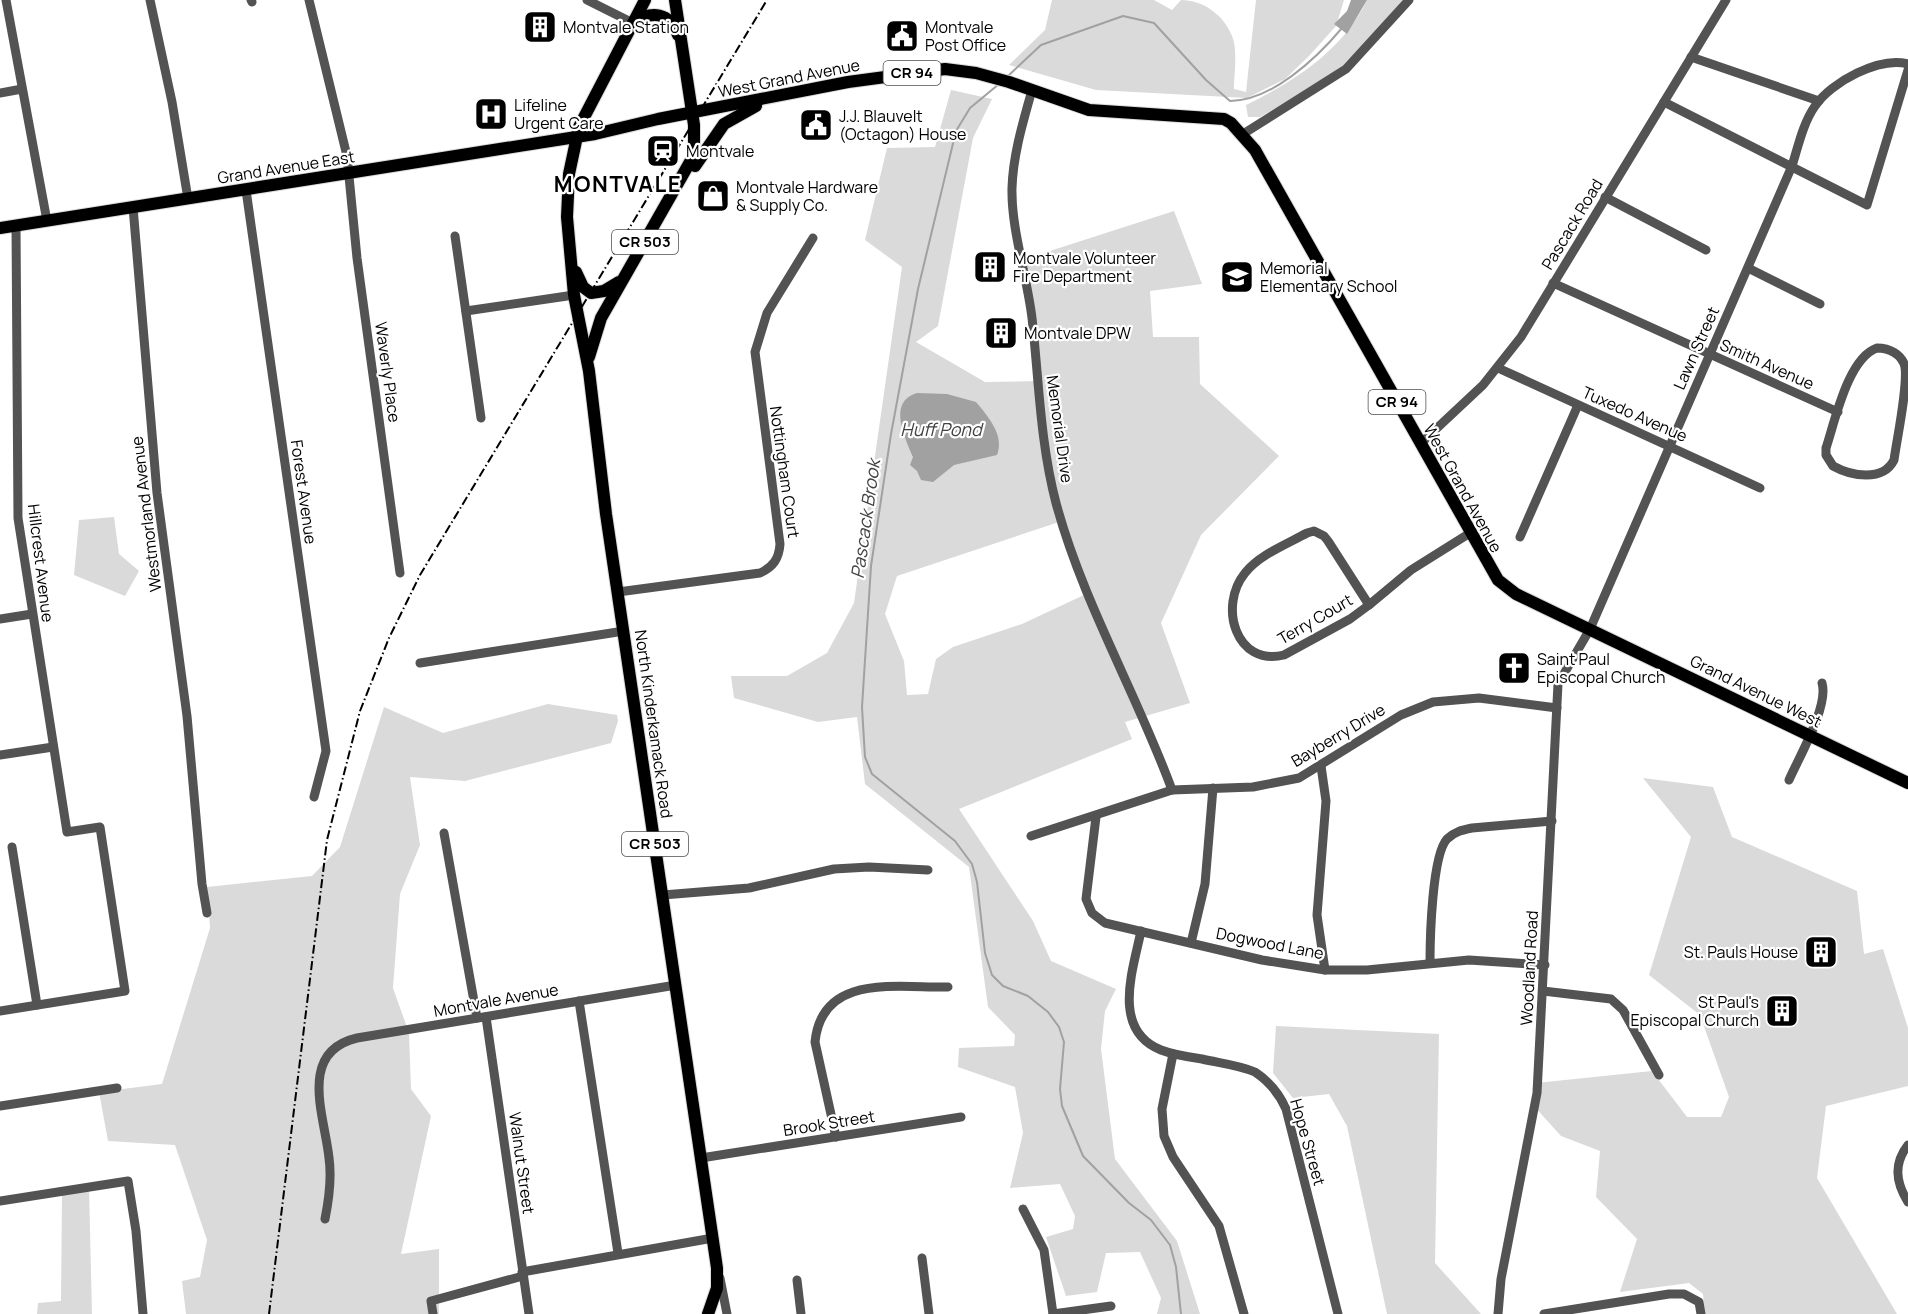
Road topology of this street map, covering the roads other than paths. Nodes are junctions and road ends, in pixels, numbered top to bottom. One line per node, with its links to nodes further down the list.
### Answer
1 (6, 0): 14 (street)
2 (150, 0): 28 (street)
3 (309, 0): 24 (street, Waverly Place)
4 (586, 0): 9 (street)
5 (645, 0): 9 (main road, CR 503)
6 (675, 0): 10 (main road, CR 503)
7 (1409, 0): 21 (street)
8 (1726, 0): 11 (street, Pascack Road)
9 (633, 23): 10 (main road); 22 (main road, CR 503)
10 (682, 47): 20 (main road, CR 503)
11 (1691, 57): 18 (street); 19 (street, Pascack Road)
12 (1908, 64): 18 (street, Lawn Street)
13 (1908, 70): 23 (street)
14 (22, 89): 16 (street); 30 (street)
15 (1032, 90): 17 (main road, West Grand Avenue / CR 94); 21 (main road, West Grand Avenue / CR 94); 72 (street, Memorial Drive)
16 (0, 93)
17 (769, 98): 20 (main road, West Grand Avenue / CR 94); 25 (main road)
18 (1819, 101): 23 (street, Lawn Street)
19 (1664, 102): 23 (street); 27 (street, Pascack Road)
20 (692, 112): 22 (main road, West Grand Avenue / CR 94); 25 (main road, CR 503)
21 (1243, 134): 50 (main road, West Grand Avenue / CR 94)
22 (577, 136): 24 (main road, Grand Avenue East / CR 94); 35 (main road, North Kinderkamack Road / CR 503)
23 (1792, 166): 37 (street, Lawn Street)
24 (348, 175): 26 (main road, Grand Avenue East / CR 94); 55 (street, Waverly Place)
25 (681, 179): 38 (main road, CR 503)
26 (246, 190): 28 (main road, Grand Avenue East / CR 94); 73 (street, Forest Avenue)
27 (1605, 197): 36 (street); 39 (street, Pascack Road)
28 (188, 199): 29 (main road, Grand Avenue East / CR 94)
29 (133, 207): 30 (main road, Grand Avenue East / CR 94); 81 (street, Westmorland Avenue)
30 (47, 221): 31 (main road, Grand Avenue East / CR 94)
31 (16, 225): 32 (main road, Grand Avenue East / CR 94); 58 (street, Hillcrest Avenue)
32 (0, 228)
33 (455, 236): 43 (street)
34 (813, 238): 56 (street, Nottingham Court)
35 (569, 241): 40 (main road); 41 (main road, North Kinderkamack Road / CR 503)
36 (1706, 250)
37 (1748, 268): 42 (street); 44 (street, Lawn Street)
38 (621, 281): 40 (main road); 46 (main road, CR 503)
39 (1553, 283): 44 (street, Smith Avenue); 45 (street, Pascack Road)
40 (591, 293): 41 (main road)
41 (574, 295): 43 (street); 46 (main road, North Kinderkamack Road / CR 503)
42 (1820, 304)
43 (466, 311): 49 (street)
44 (1710, 354): 48 (street, Smith Avenue); 51 (street, Lawn Street)
45 (1498, 368): 47 (street, Tuxedo Avenue); 50 (street, Pascack Road)
46 (589, 371): 56 (main road, North Kinderkamack Road / CR 503)
47 (1578, 405): 51 (street, Tuxedo Avenue); 54 (street)
48 (1838, 412): 48 (street)
49 (481, 418)
50 (1420, 444): 53 (main road, West Grand Avenue / CR 94)
51 (1670, 446): 52 (street, Tuxedo Avenue); 60 (street, Lawn Street)
52 (1760, 488)
53 (1470, 533): 57 (street, Terry Court); 60 (main road, West Grand Avenue / CR 94)
54 (1520, 537)
55 (400, 573)
56 (618, 592): 61 (main road, North Kinderkamack Road / CR 503)
57 (1369, 605): 57 (street, Terry Court)
58 (32, 614): 59 (street); 66 (street, Hillcrest Avenue)
59 (0, 619)
60 (1590, 629): 64 (street, Woodland Road); 65 (main road, Grand Avenue West / CR 94)
61 (624, 632): 62 (street); 80 (main road, North Kinderkamack Road / CR 503)
62 (420, 663)
63 (1822, 682): 65 (street)
64 (1557, 708): 68 (street, Bayberry Drive); 75 (street, Woodland Road)
65 (1809, 734): 69 (main road, Grand Avenue West / CR 94); 70 (street)
66 (53, 747): 67 (street); 91 (street, Hillcrest Avenue)
67 (0, 755)
68 (1321, 766): 71 (street, Bayberry Drive); 86 (street)
69 (1907, 778)
70 (1789, 780)
71 (1212, 788): 72 (street, Bayberry Drive); 83 (street)
72 (1172, 790): 74 (street, Bayberry Drive)
73 (314, 797)
74 (1096, 817): 77 (street, Bayberry Drive); 82 (street, Dogwood Lane)
75 (1552, 821): 84 (street); 85 (street, Woodland Road)
76 (444, 833): 93 (street, Walnut Street)
77 (1031, 836)
78 (12, 847): 91 (street)
79 (928, 870): 80 (street)
80 (663, 896): 87 (main road, North Kinderkamack Road / CR 503)
81 (207, 913)
82 (1141, 931): 83 (street, Dogwood Lane); 94 (street, Hope Street)
83 (1191, 943): 86 (street, Dogwood Lane)
84 (1430, 963): 85 (street, Dogwood Lane); 86 (street, Dogwood Lane)
85 (1545, 965): 89 (street, Woodland Road)
86 (1325, 970)
87 (676, 985): 90 (street, Montvale Avenue); 101 (main road, North Kinderkamack Road / CR 503)
88 (948, 987): 99 (street)
89 (1544, 991): 95 (street); 123 (street, Woodland Road)
90 (579, 1001): 93 (street, Montvale Avenue); 107 (street)
91 (37, 1005): 92 (street)
92 (0, 1011)
93 (481, 1017): 105 (street, Montvale Avenue); 110 (street, Walnut Street)
94 (1173, 1054): 121 (street); 122 (street, Hope Street)
95 (1659, 1075)
96 (117, 1088): 97 (street)
97 (0, 1106)
98 (962, 1117): 99 (street, Brook Street)
99 (836, 1137): 101 (street, Brook Street)
100 (1908, 1145): 103 (street)
101 (701, 1158): 106 (main road, North Kinderkamack Road / CR 503)
102 (0, 1201): 113 (street)
103 (1908, 1202)
104 (1023, 1209): 120 (street)
105 (325, 1219)
106 (713, 1238): 107 (street); 109 (main road, North Kinderkamack Road / CR 503)
107 (618, 1253): 110 (street)
108 (921, 1258): 119 (street)
109 (717, 1268): 116 (main road, North Kinderkamack Road / CR 503); 117 (street)
110 (523, 1274): 114 (street); 115 (street, Walnut Street)
111 (797, 1280): 118 (street)
112 (1111, 1306): 120 (street)
113 (143, 1314)
114 (433, 1314)
115 (529, 1314)
116 (708, 1314)
117 (727, 1314)
118 (801, 1314)
119 (929, 1314)
120 (1053, 1314)
121 (1244, 1314)
122 (1338, 1314)
123 (1498, 1314)
124 (1544, 1314): 125 (street)
125 (1701, 1314)

